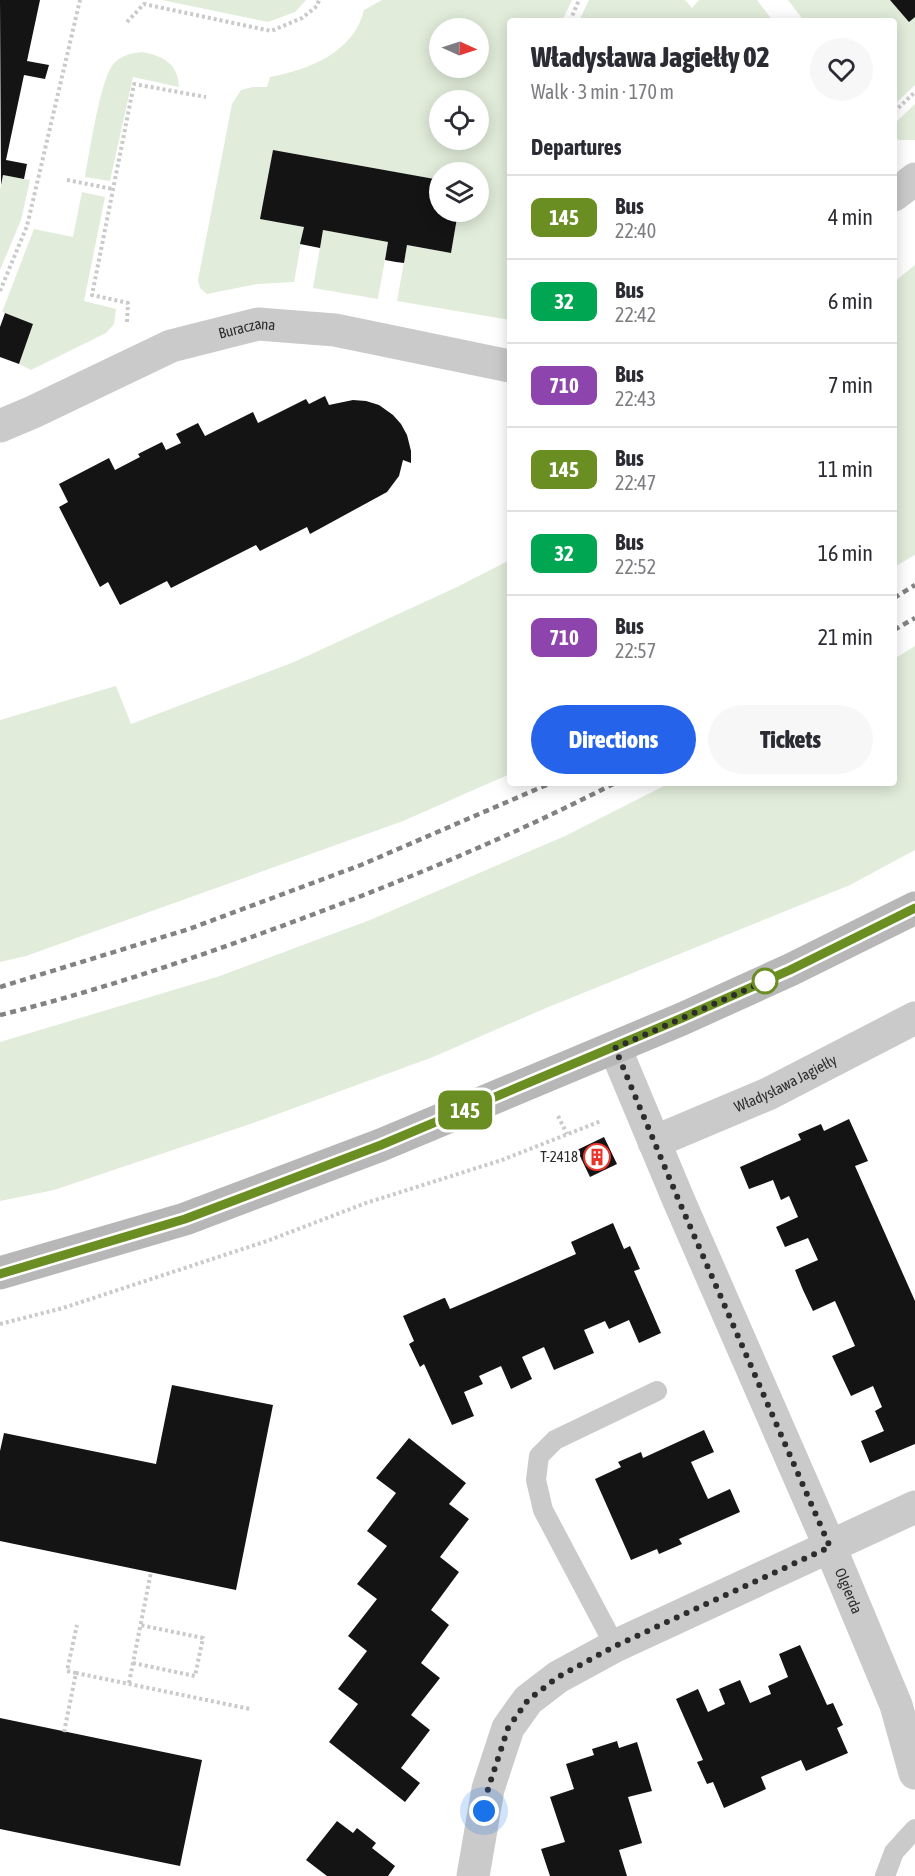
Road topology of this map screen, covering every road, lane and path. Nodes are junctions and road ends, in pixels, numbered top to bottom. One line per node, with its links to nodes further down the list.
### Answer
1 (80, 0): 13 (path)
2 (319, 0): 5 (path)
3 (579, 0): 4 (path)
4 (571, 18)
5 (127, 21)
6 (915, 92): 8 (path)
7 (206, 97): 11 (path)
8 (897, 109)
9 (915, 179): 12 (street)
10 (67, 180): 11 (path)
11 (113, 189): 14 (path)
12 (897, 193)
13 (0, 291)
14 (127, 324)
15 (507, 365): 16 (street, Buraczana)
16 (0, 426)
17 (915, 908): 19 (street)
18 (915, 1018): 21 (street, Władysława Jagiełły)
19 (615, 1048): 20 (street, Olgierda); 22 (street)
20 (639, 1106): 21 (street, Olgierda); 23 (path)
21 (654, 1142): 26 (street, Olgierda)
22 (0, 1274)
23 (0, 1324)
24 (657, 1391): 30 (lane)
25 (915, 1507): 26 (street)
26 (830, 1547): 30 (street); 36 (street, Olgierda)
27 (151, 1572): 29 (path)
28 (77, 1625): 32 (path)
29 (140, 1625): 31 (path); 31 (path)
30 (615, 1646): 38 (street)
31 (133, 1663): 33 (path)
32 (76, 1672): 33 (path); 35 (path)
33 (129, 1684): 34 (path)
34 (250, 1709)
35 (64, 1732)
36 (915, 1773)
37 (915, 1829): 39 (lane)
38 (473, 1876)
39 (885, 1876)

